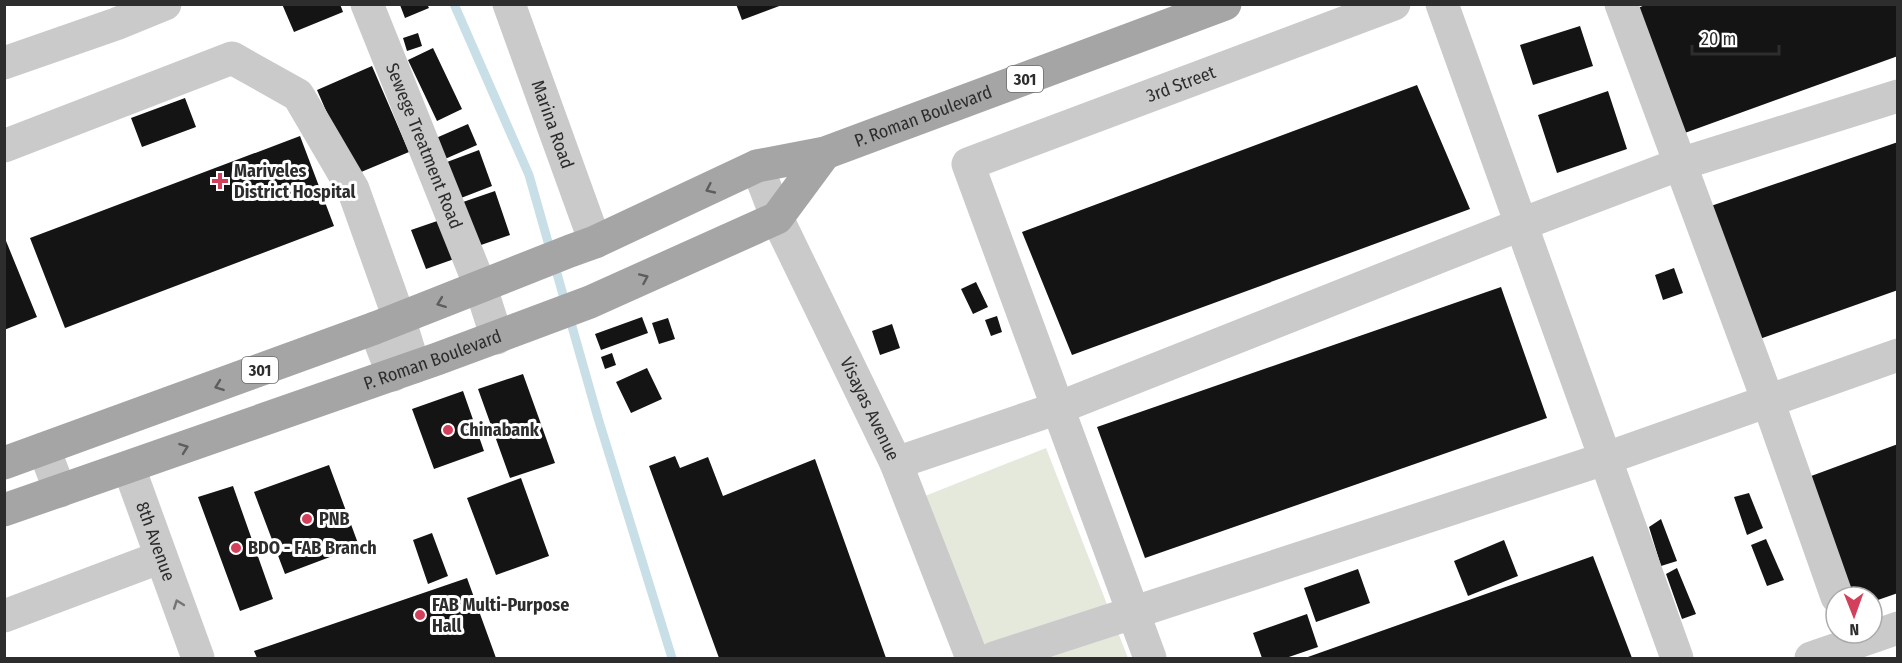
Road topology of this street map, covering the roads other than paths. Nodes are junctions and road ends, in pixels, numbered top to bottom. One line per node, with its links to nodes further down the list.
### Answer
1 (165, 4): 8 (street)
2 (368, 4): 18 (street, Sewege Treatment Road)
3 (509, 4): 17 (street, Marina Road)
4 (1225, 4): 12 (main road, P. Roman Boulevard / 301)
5 (1394, 4): 24 (street, 3rd Street)
6 (1442, 4): 16 (street)
7 (1621, 4): 13 (street)
8 (113, 14): 9 (street)
9 (4, 63)
10 (1898, 96): 13 (street)
11 (4, 146): 19 (street)
12 (825, 153): 14 (main road, P. Roman Boulevard / 301); 15 (main road, P. Roman Boulevard)
13 (1680, 164): 16 (street); 23 (street)
14 (757, 166): 15 (street, Visayas Avenue); 17 (main road, P. Roman Boulevard / 301, one-way to 17)
15 (777, 218): 20 (main road, P. Roman Boulevard, one-way to 15); 29 (street, Visayas Avenue)
16 (1522, 224): 24 (street); 27 (street)
17 (583, 246): 18 (main road, P. Roman Boulevard / 301)
18 (481, 288): 19 (main road, P. Roman Boulevard / 301, one-way to 19); 20 (street, Sewege Treatment Road)
19 (387, 323): 22 (street); 25 (main road, P. Roman Boulevard / 301, one-way to 25)
20 (496, 338): 22 (main road, P. Roman Boulevard)
21 (1898, 355): 23 (street)
22 (403, 371): 30 (main road, P. Roman Boulevard, one-way to 22)
23 (1768, 401): 27 (street); 34 (street)
24 (1058, 408): 29 (street); 35 (street)
25 (112, 425): 26 (main road, P. Roman Boulevard / 301); 30 (main road, 8th Avenue)
26 (44, 449): 28 (main road, P. Roman Boulevard / 301); 31 (street)
27 (1604, 459): 35 (street); 44 (street)
28 (4, 463)
29 (896, 463): 41 (street, Visayas Avenue)
30 (129, 468): 31 (main road, P. Roman Boulevard); 33 (street, 8th Avenue)
31 (60, 491): 32 (main road, P. Roman Boulevard)
32 (4, 510)
33 (161, 557): 36 (street); 40 (street, 8th Avenue, one-way to 33)
34 (1833, 585)
35 (1133, 613): 42 (street); 43 (street)
36 (4, 616)
37 (1898, 627): 38 (street)
38 (1884, 633)
39 (1853, 645): 45 (street)
40 (198, 658)
41 (972, 658)
42 (994, 658)
43 (1150, 658)
44 (1677, 658)
45 (1811, 658)

